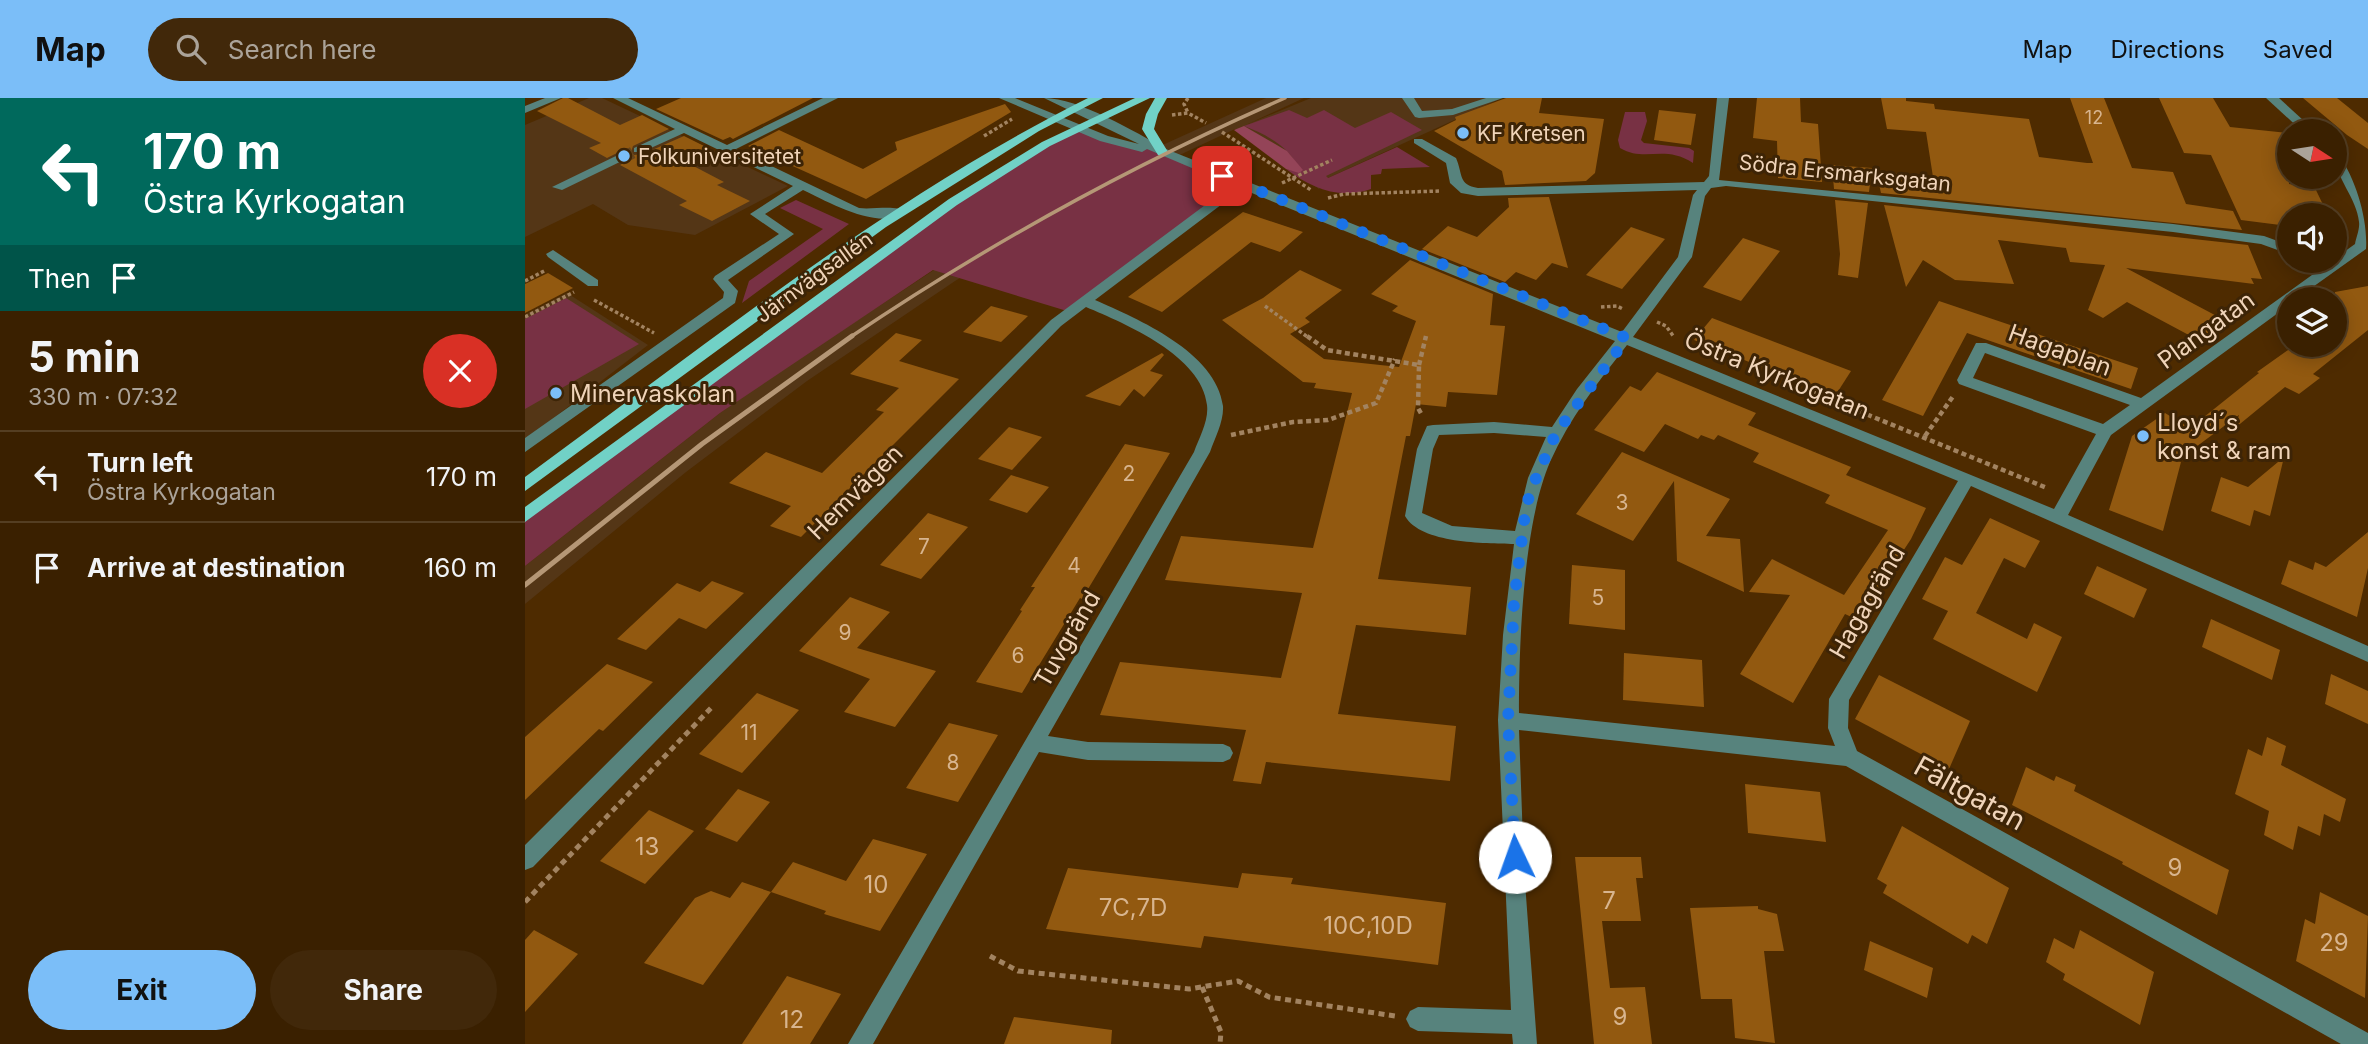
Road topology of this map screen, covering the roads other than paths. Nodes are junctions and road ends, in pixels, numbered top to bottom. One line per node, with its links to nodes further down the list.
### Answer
1 (555, 98): 14 (street)
2 (619, 98): 19 (street)
3 (832, 98): 21 (street)
4 (1005, 98): 15 (street, Östra Kyrkogatan)
5 (1050, 98): 13 (street, Östra Kyrkogatan)
6 (1097, 98): 13 (main road, Järnvägsallén)
7 (1144, 98): 16 (main road, Järnvägsallén)
8 (1161, 98): 23 (main road)
9 (1408, 98): 10 (street)
10 (1497, 98)
11 (1723, 98): 29 (street)
12 (2272, 98): 17 (street)
13 (1075, 109): 15 (main road, Järnvägsallén); 16 (street, Östra Kyrkogatan)
14 (525, 110)
15 (1055, 118): 18 (street, Östra Kyrkogatan); 32 (main road, Järnvägsallén)
16 (1097, 119): 18 (main road, Järnvägsallén); 23 (street, Östra Kyrkogatan)
17 (2296, 119)
18 (1077, 128): 23 (street, Östra Kyrkogatan); 46 (main road, Järnvägsallén)
19 (684, 129): 21 (street); 22 (street)
20 (1419, 141): 29 (street, Södra Ersmarksgatan)
21 (728, 149): 28 (street)
22 (638, 150)
23 (1163, 152): 26 (street, Östra Kyrkogatan)
24 (622, 158): 30 (street)
25 (2347, 176): 27 (street, Plangatan)
26 (1241, 184): 38 (street, Hemvägen); 39 (street, Östra Kyrkogatan)
27 (2352, 184): 31 (street); 35 (street, Plangatan)
28 (803, 185): 32 (street); 43 (street)
29 (1705, 186): 33 (street, Södra Ersmarksgatan); 39 (street)
30 (558, 187)
31 (2368, 189)
32 (900, 212): 45 (main road, Järnvägsallén)
33 (2277, 245)
34 (553, 254): 37 (street)
35 (2347, 256)
36 (2324, 273): 40 (street, Plangatan)
37 (593, 283)
38 (1084, 301): 51 (street, Tuvgränd); 54 (street, Hemvägen)
39 (1627, 338): 42 (street); 44 (street, Östra Kyrkogatan)
40 (2143, 404): 41 (street, Plangatan); 41 (street, Hagaplan)
41 (2105, 431): 47 (street, Plangatan)
42 (1556, 433): 48 (street); 48 (street)
43 (525, 446)
44 (1968, 478): 47 (street, Östra Kyrkogatan); 53 (street, Hagagränd)
45 (525, 485)
46 (525, 516)
47 (2057, 517): 49 (street, Östra Kyrkogatan)
48 (1523, 538): 50 (street)
49 (2368, 654)
50 (1508, 720): 53 (street, Fältgatan); 56 (street)
51 (1036, 743): 52 (street); 57 (street, Tuvgränd)
52 (1223, 753)
53 (1849, 757): 58 (street, Fältgatan)
54 (525, 860)
55 (1418, 1019): 56 (street)
56 (1524, 1033)
57 (860, 1044)
58 (2364, 1044)

